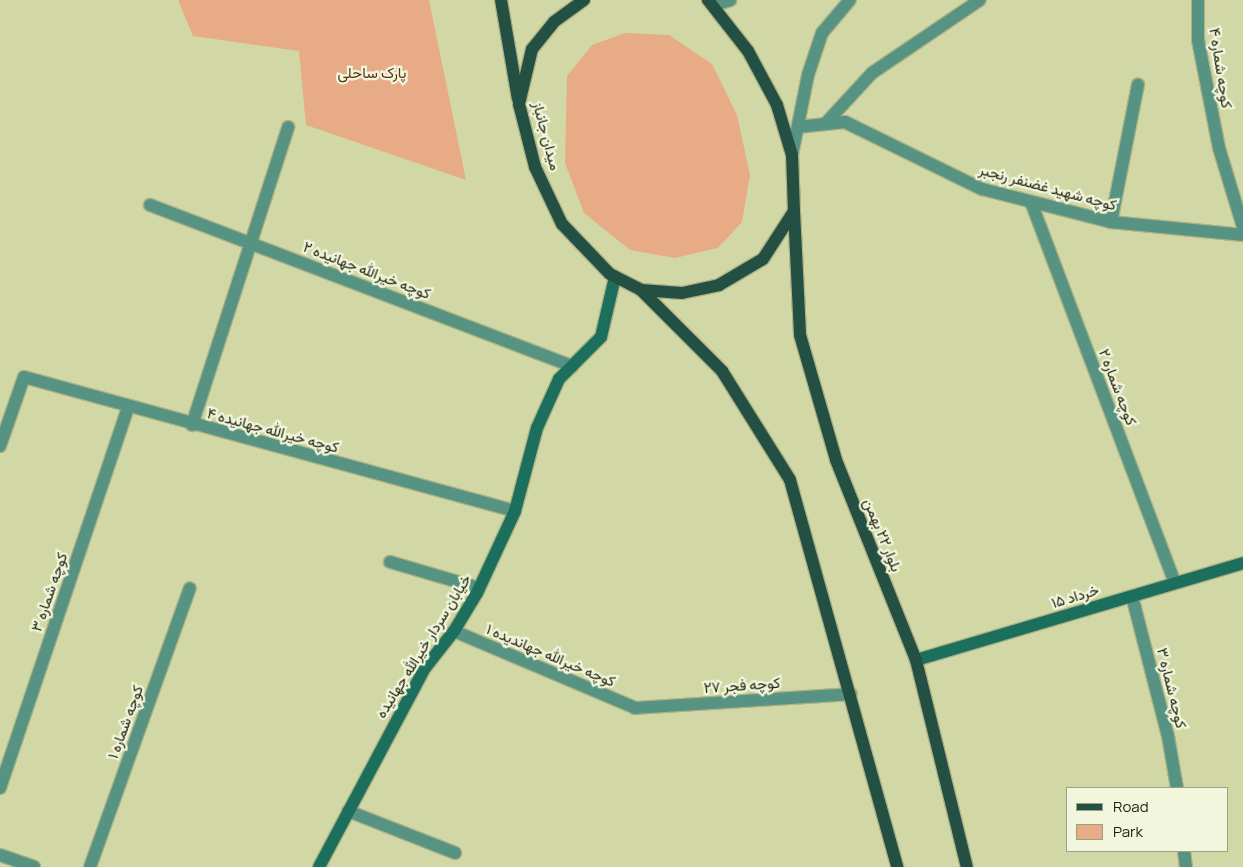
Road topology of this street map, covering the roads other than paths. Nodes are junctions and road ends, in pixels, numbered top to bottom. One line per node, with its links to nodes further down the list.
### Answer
1 (501, 0): 9 (main road)
2 (584, 0): 9 (main road, میدان جانباز)
3 (730, 0): 7 (street)
4 (850, 0): 12 (street)
5 (980, 0): 10 (street)
6 (1198, 0): 18 (street, کوچه شماره ۴)
7 (712, 3): 13 (main road)
8 (1138, 85): 17 (street)
9 (519, 104): 21 (main road, میدان جانباز)
10 (825, 124): 12 (street, کوچه شهید غضنفر رنجبر); 14 (street, کوچه شهید غضنفر رنجبر)
11 (288, 127): 20 (street)
12 (798, 127): 13 (street)
13 (792, 155): 16 (main road)
14 (1031, 202): 17 (street, کوچه شهید غضنفر رنجبر); 30 (street, کوچه شماره ۲)
15 (150, 205): 20 (street, کوچه خیرالله جهانیده ۲)
16 (794, 211): 22 (main road, میدان جانباز); 35 (main road, بلوار ۲۲ بهمن)
17 (1111, 222): 19 (street, کوچه شهید غضنفر رنجبر)
18 (1243, 227)
19 (1243, 235)
20 (248, 242): 23 (street, کوچه خیرالله جهانیده ۲); 25 (street)
21 (616, 277): 22 (main road, میدان جانباز); 23 (street, خیابان سردار خیرالله جهانیده)
22 (641, 290): 36 (main road)
23 (572, 366): 27 (street, خیابان سردار خیرالله جهانیده)
24 (128, 407): 25 (street, کوچه خیرالله جهانیده ۴); 26 (street, کوچه خیرالله جهانیده ۴); 39 (street, کوچه شماره ۳)
25 (192, 424): 27 (street, کوچه خیرالله جهانیده ۴)
26 (0, 446)
27 (515, 511): 32 (street, خیابان سردار خیرالله جهانیده)
28 (390, 562): 32 (street)
29 (1243, 563): 30 (street, ۱۵ خرداد)
30 (1175, 583): 33 (street, ۱۵ خرداد)
31 (190, 588): 45 (street, کوچه شماره ۱)
32 (479, 588): 34 (street, خیابان سردار خیرالله جهانیده)
33 (1132, 596): 35 (street, ۱۵ خرداد); 38 (street, کوچه شماره ۳)
34 (454, 631): 37 (street, کوچه خیرالله جهاندیده ۱); 40 (street, خیابان سردار خیرالله جهانیده)
35 (916, 660): 48 (main road, بلوار ۲۲ بهمن)
36 (850, 694): 37 (street, کوچه فجر ۲۷); 47 (main road)
37 (635, 708)
38 (1177, 787)
39 (0, 788)
40 (348, 811): 42 (street); 46 (street, خیابان سردار خیرالله جهانیده)
41 (1184, 852): 49 (street)
42 (455, 853)
43 (0, 855): 44 (street)
44 (34, 867)
45 (90, 867)
46 (319, 867)
47 (897, 867)
48 (967, 867)
49 (1186, 867)

